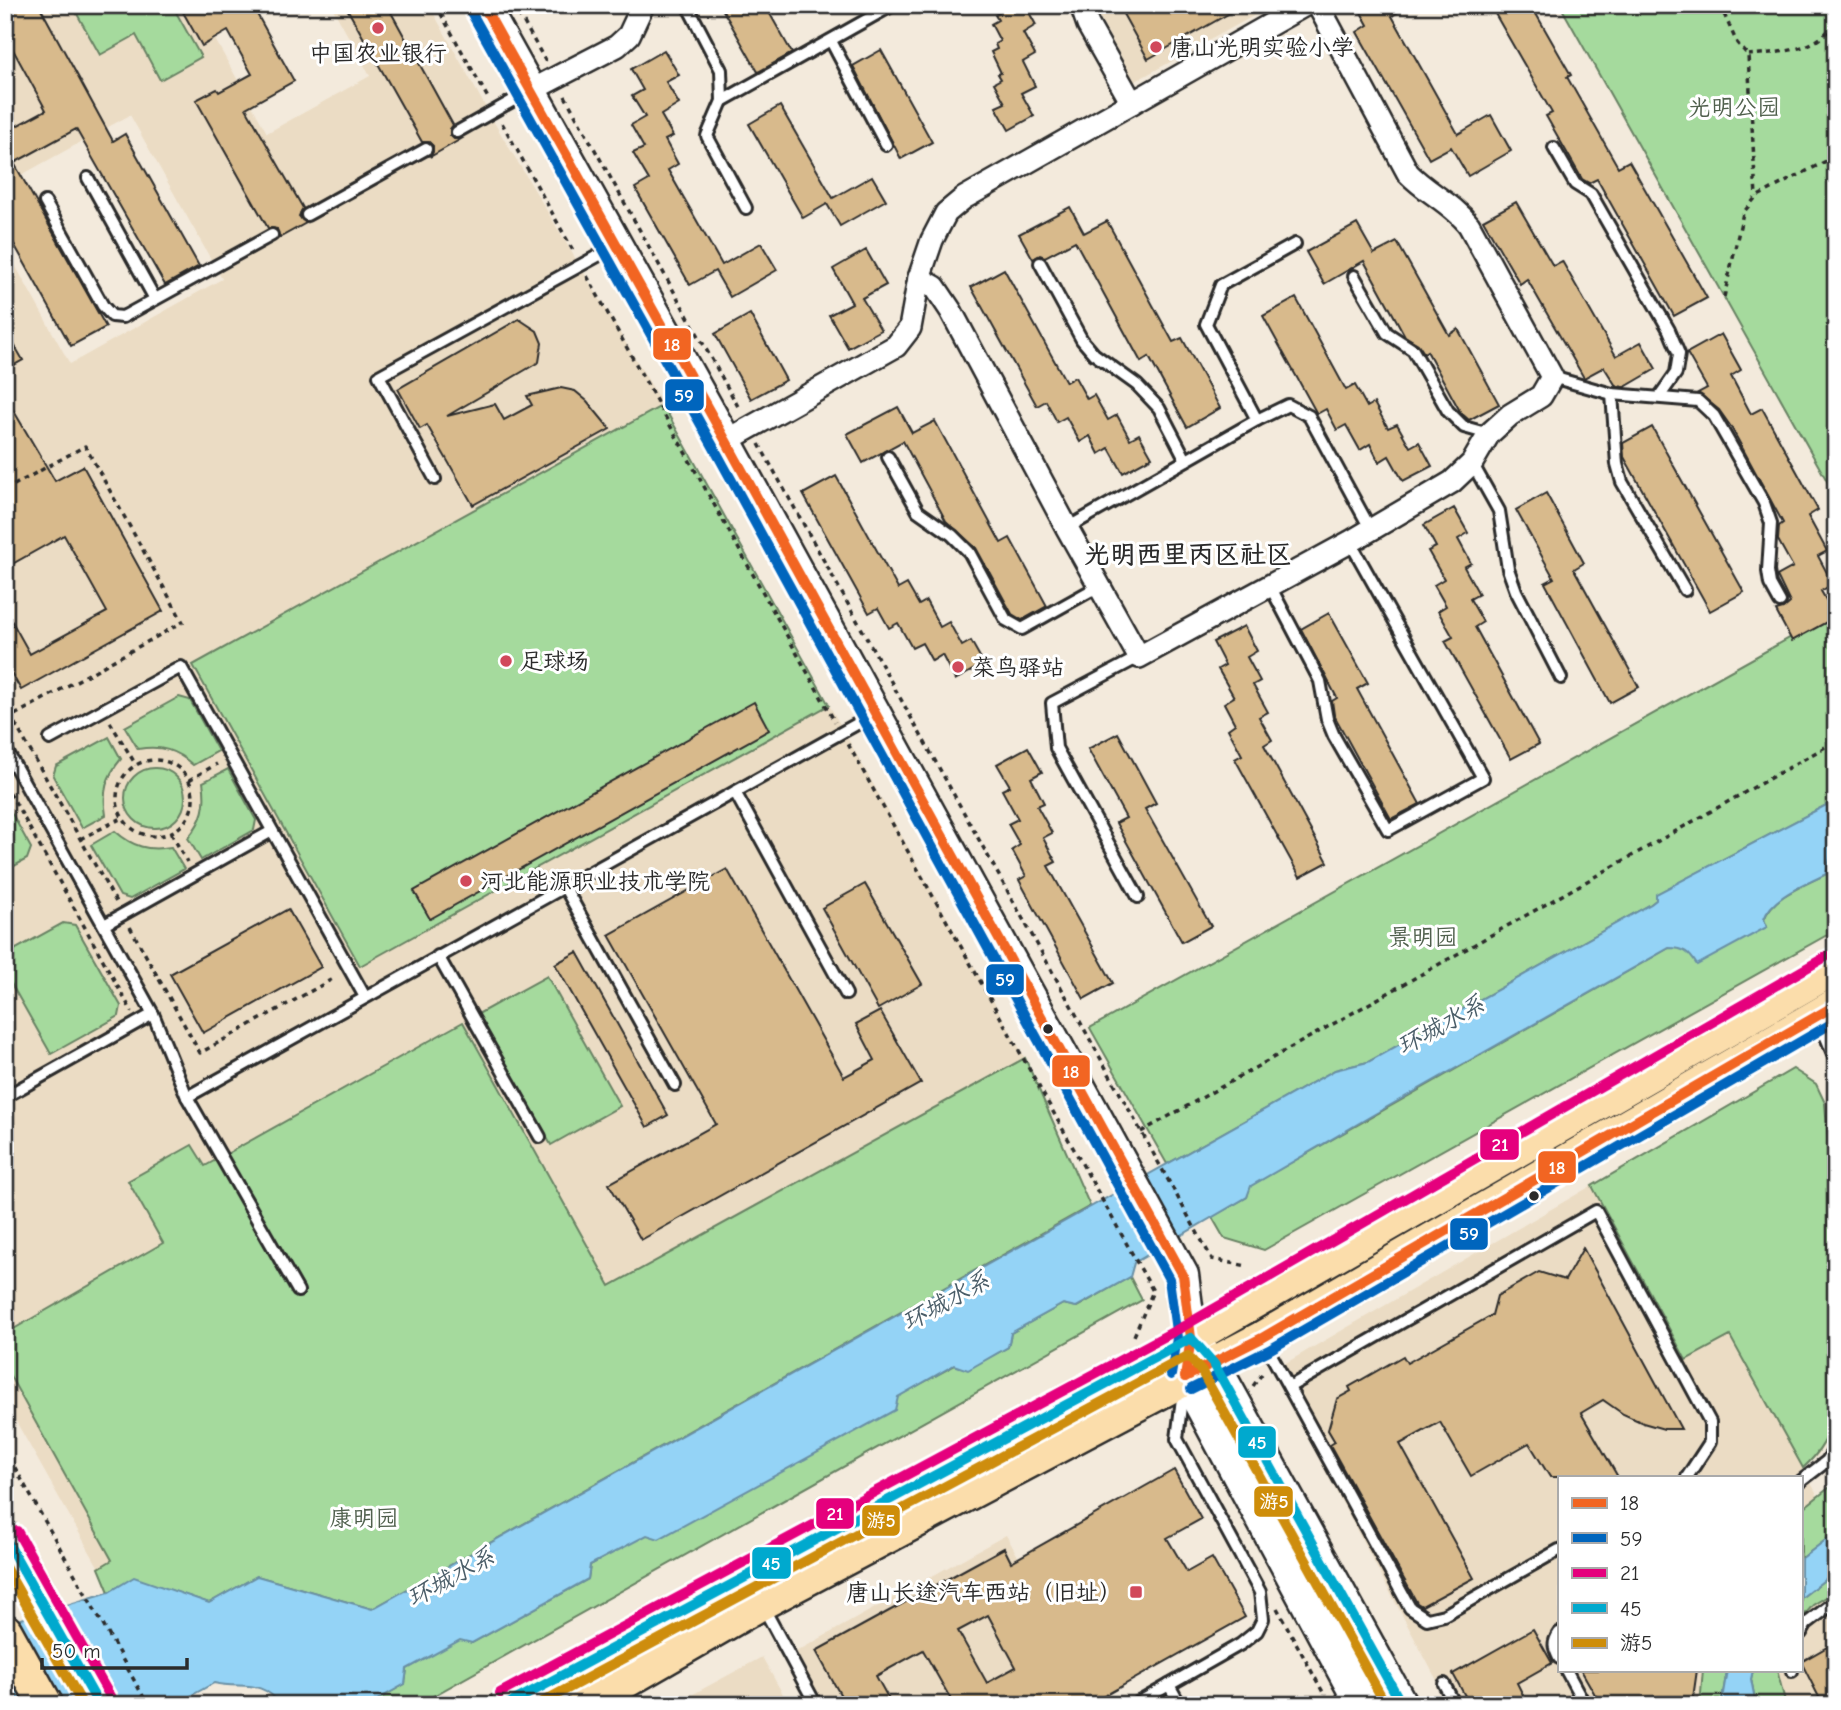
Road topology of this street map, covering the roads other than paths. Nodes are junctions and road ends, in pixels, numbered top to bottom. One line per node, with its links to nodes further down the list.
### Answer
1 (482, 5): 9 (street)
2 (643, 5): 9 (street)
3 (687, 5): 10 (lane)
4 (1081, 5): 11 (street)
5 (1305, 5): 11 (street)
6 (1318, 5): 27 (street)
7 (889, 6): 8 (lane)
8 (831, 41): 10 (lane); 13 (lane)
9 (543, 85): 12 (lane); 22 (street)
10 (722, 101): 18 (lane)
11 (1132, 103): 25 (street)
12 (457, 132)
13 (886, 145)
14 (1554, 148): 29 (lane)
15 (426, 149): 19 (lane)
16 (88, 178): 26 (lane)
17 (45, 202): 26 (lane)
18 (746, 208)
19 (307, 215)
20 (272, 235): 26 (lane)
21 (1295, 244): 30 (lane)
22 (616, 246): 31 (street); 36 (lane)
23 (1040, 263): 34 (lane)
24 (1354, 276): 32 (lane)
25 (919, 278): 31 (street); 37 (street)
26 (155, 299)
27 (1552, 377): 28 (lane); 32 (street)
28 (1612, 394): 29 (lane); 42 (lane)
29 (1659, 397): 43 (lane)
30 (1257, 420): 34 (lane); 38 (lane)
31 (738, 435): 46 (street)
32 (1489, 435): 35 (street)
33 (888, 457): 40 (lane)
34 (1186, 460): 37 (lane)
35 (1472, 463): 38 (street); 45 (lane)
36 (435, 479)
37 (1067, 528): 40 (street)
38 (1371, 530): 39 (street)
39 (1350, 542): 41 (street); 41 (lane)
40 (1099, 586): 44 (street)
41 (1270, 586): 44 (street)
42 (1685, 590)
43 (1780, 602)
44 (1139, 657): 52 (lane)
45 (1561, 678)
46 (875, 714): 49 (lane); 66 (street)
47 (50, 739): 50 (lane)
48 (5, 748): 53 (lane)
49 (735, 792): 51 (lane); 56 (lane)
50 (272, 831): 53 (lane); 57 (lane)
51 (564, 886): 54 (lane); 61 (lane)
52 (1138, 897)
53 (104, 925): 59 (lane)
54 (438, 956): 57 (lane); 64 (lane)
55 (1836, 967): 66 (main road)
56 (846, 994)
57 (365, 997): 63 (lane)
58 (1827, 1010): 60 (lane); 67 (main road)
59 (153, 1014): 62 (lane); 63 (lane)
60 (1836, 1060)
61 (676, 1085)
62 (5, 1097)
63 (187, 1097): 65 (lane)
64 (540, 1137)
65 (298, 1291)
66 (1191, 1338): 68 (street); 86 (main road)
67 (1262, 1338): 68 (main road); 69 (lane)
68 (1199, 1371): 76 (main road); 83 (lane); 91 (street); 92 (street)
69 (1289, 1387): 71 (lane); 74 (lane)
70 (1836, 1446): 72 (lane)
71 (1688, 1476)
72 (1802, 1480)
73 (5, 1538): 85 (main road)
74 (1558, 1551)
75 (1836, 1601): 78 (lane)
76 (761, 1603): 87 (main road); 88 (lane)
77 (5, 1631): 84 (main road)
78 (1802, 1631)
79 (1558, 1634): 80 (lane)
80 (1558, 1656)
81 (1567, 1672): 94 (lane)
82 (1444, 1684): 93 (lane)
83 (1169, 1685): 89 (lane); 90 (lane)
84 (46, 1705)
85 (99, 1705)
86 (507, 1705)
87 (584, 1705)
88 (816, 1705)
89 (1134, 1705)
90 (1180, 1705)
91 (1361, 1705)
92 (1402, 1705)
93 (1455, 1705)
94 (1585, 1705)

